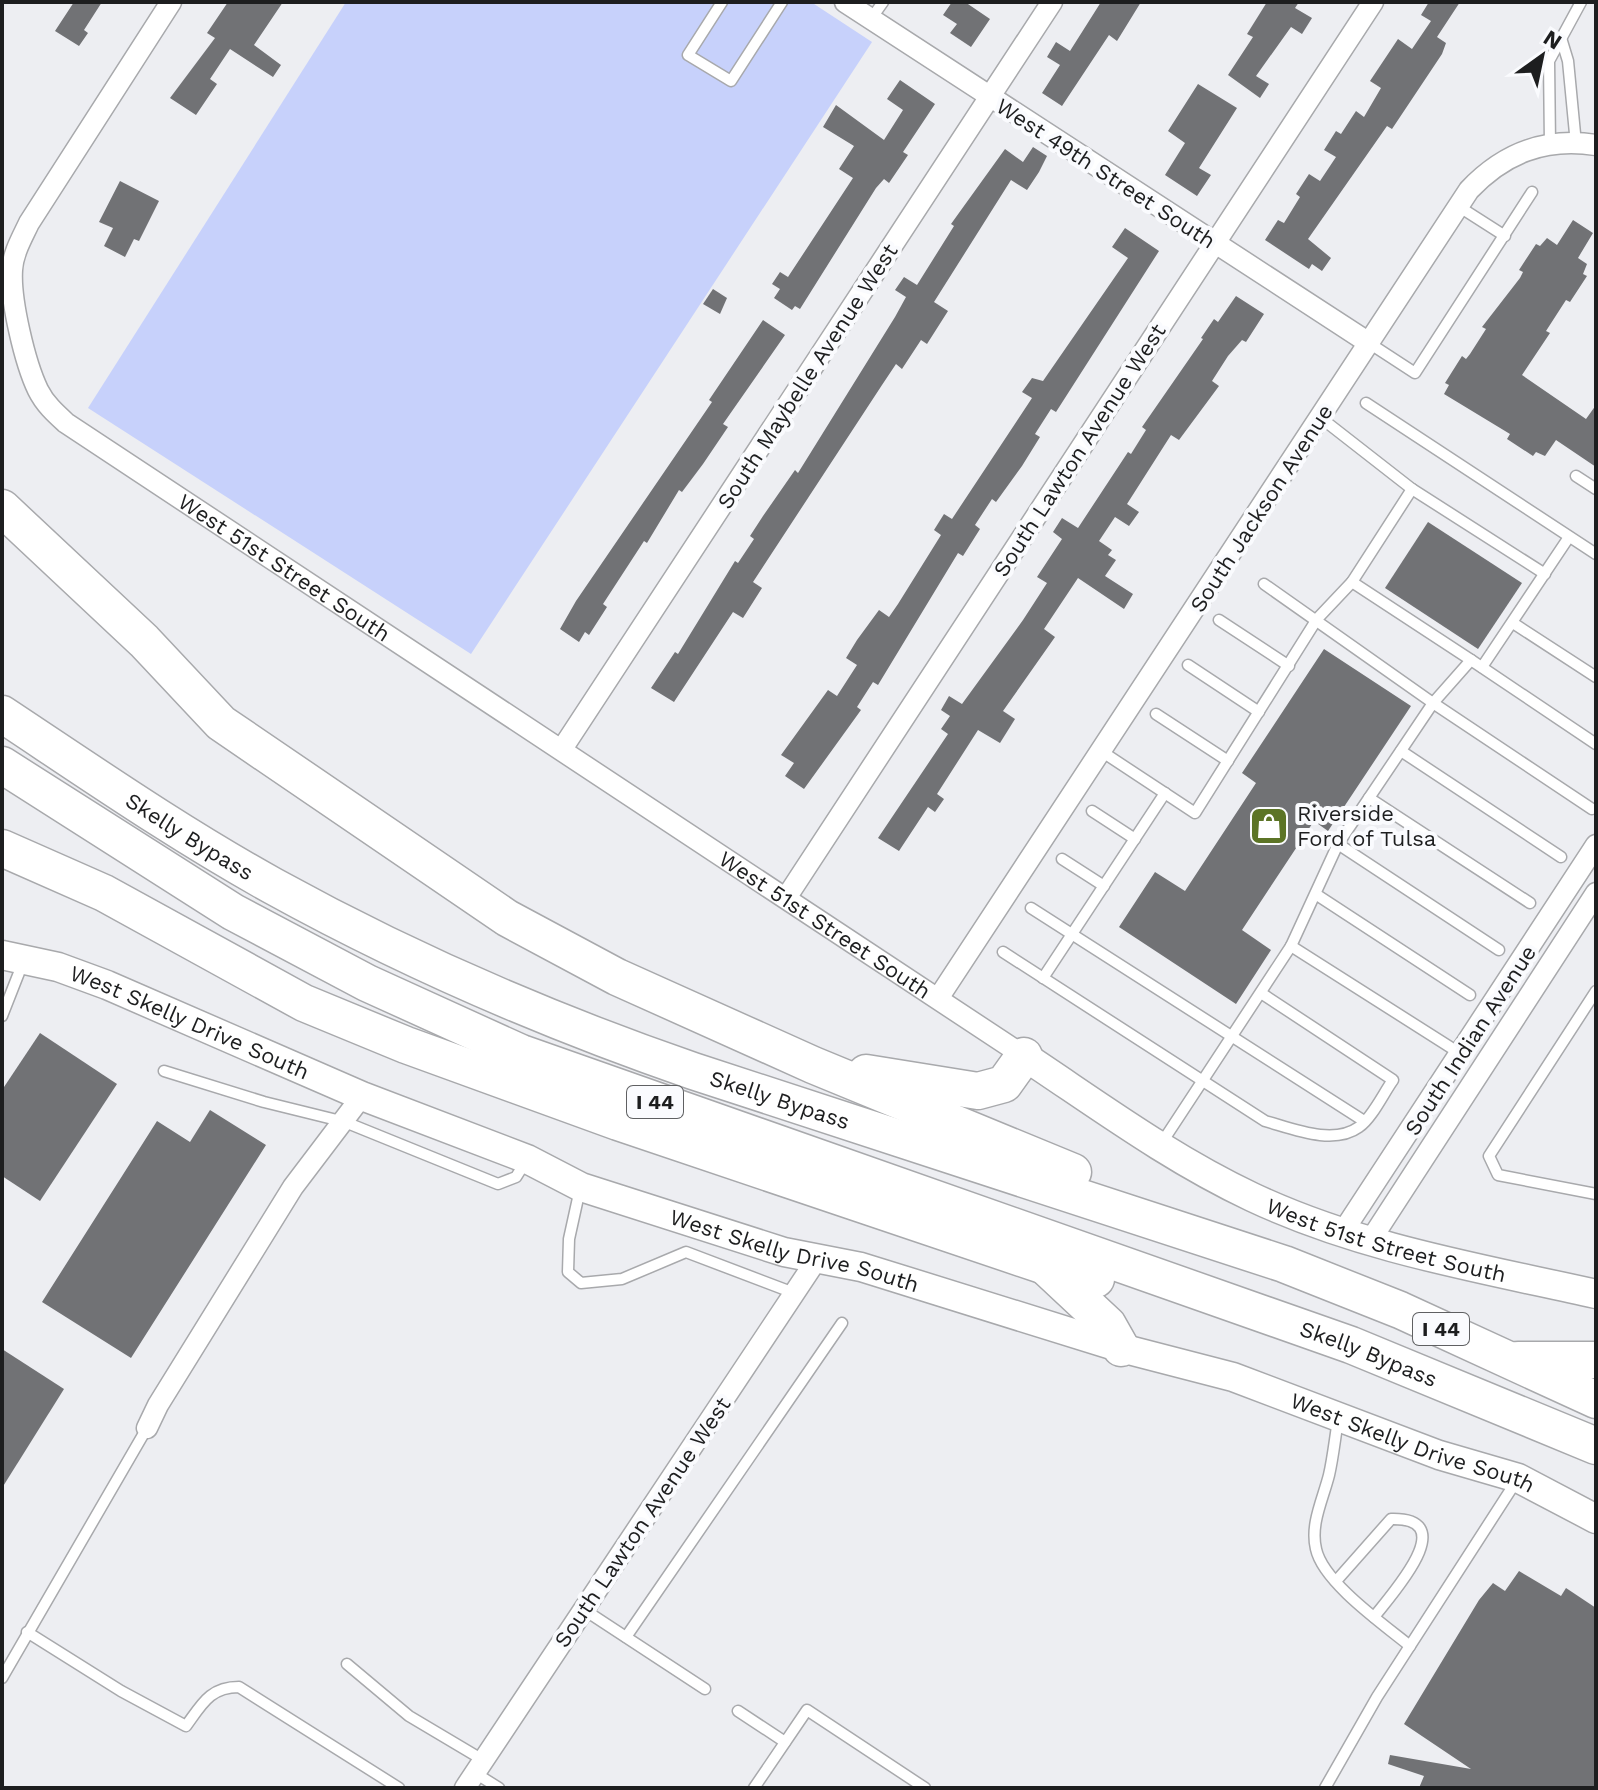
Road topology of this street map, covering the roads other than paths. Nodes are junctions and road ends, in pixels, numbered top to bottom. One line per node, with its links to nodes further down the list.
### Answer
1 (171, 2): 42 (street, West 51st Street South)
2 (722, 2): 3 (lane)
3 (782, 2)
4 (845, 2): 8 (street, West 49th Street South)
5 (1052, 2): 10 (street, South Maybelle Avenue West)
6 (1373, 2): 16 (street, South Lawton Avenue West)
7 (1581, 2): 9 (lane)
8 (877, 11): 10 (street, West 49th Street South)
9 (1561, 38): 11 (lane); 12 (lane)
10 (990, 97): 16 (street, West 49th Street South); 42 (street, South Maybelle Avenue West)
11 (1586, 144): 12 (street)
12 (1550, 145): 14 (street, South Jackson Avenue)
13 (1532, 192): 15 (lane)
14 (1458, 206): 15 (lane); 17 (street, South Jackson Avenue)
15 (1505, 236): 17 (lane)
16 (1214, 244): 17 (street, West 49th Street South); 60 (street, South Lawton Avenue West)
17 (1369, 343): 19 (street, South Jackson Avenue)
18 (1366, 403): 24 (lane)
19 (1321, 418): 21 (lane); 43 (street, South Jackson Avenue)
20 (1576, 476): 22 (lane)
21 (1412, 489): 26 (lane); 27 (lane)
22 (1596, 489)
23 (9, 516): 77 (highway)
24 (1569, 537): 25 (lane); 26 (lane)
25 (1596, 554)
26 (1545, 574): 31 (lane)
27 (1352, 582): 29 (lane); 32 (lane)
28 (1264, 584): 29 (lane)
29 (1317, 619): 34 (lane); 37 (lane)
30 (1219, 620): 34 (lane)
31 (1513, 623): 35 (lane); 36 (lane)
32 (1471, 660): 35 (lane); 37 (lane)
33 (1188, 665): 38 (lane)
34 (1289, 666): 38 (lane)
35 (1482, 667): 41 (lane)
36 (1596, 677)
37 (1433, 703): 44 (lane); 49 (lane)
38 (1259, 712): 45 (lane)
39 (2, 714): 91 (highway, Skelly Bypass / I 44)
40 (1156, 714): 45 (lane)
41 (1596, 744)
42 (562, 749): 60 (street, West 51st Street South)
43 (1101, 751): 47 (lane); 72 (street, South Jackson Avenue)
44 (1401, 751): 48 (lane); 55 (lane)
45 (1228, 761): 47 (lane)
46 (2, 765): 96 (highway, Skelly Bypass / I 44)
47 (1165, 793): 51 (lane)
48 (1369, 798): 52 (lane); 61 (lane)
49 (1592, 809)
50 (1092, 811): 51 (lane)
51 (1135, 839): 57 (lane)
52 (1338, 844): 59 (lane); 65 (lane)
53 (1596, 845): 75 (street, South Indian Avenue)
54 (2, 848): 92 (highway)
55 (1561, 857)
56 (1062, 859): 57 (lane)
57 (1104, 886): 63 (lane)
58 (1596, 893): 78 (street, South Indian Avenue)
59 (1317, 895): 64 (lane); 71 (lane)
60 (786, 898): 72 (street, West 51st Street South)
61 (1530, 903)
62 (1031, 908): 63 (lane)
63 (1071, 934): 68 (lane); 74 (lane)
64 (1291, 946): 70 (lane); 75 (lane)
65 (1499, 950)
66 (1003, 952): 68 (lane)
67 (13, 956): 73 (lane); 81 (street, West Skelly Drive South)
68 (1043, 978): 80 (lane)
69 (1596, 991): 87 (lane)
70 (1261, 993): 74 (lane); 82 (lane)
71 (1470, 995)
72 (939, 997): 76 (street, West 51st Street South)
73 (2, 1016)
74 (1232, 1037): 80 (lane); 82 (lane)
75 (1461, 1054): 78 (street); 88 (street, South Indian Avenue)
76 (1024, 1056): 77 (highway); 84 (street, West 51st Street South)
77 (813, 1065): 91 (highway)
78 (1483, 1068): 89 (street, South Indian Avenue)
79 (164, 1071): 83 (lane)
80 (1202, 1082): 82 (lane); 84 (lane)
81 (362, 1096): 83 (street); 85 (street, West Skelly Drive South)
82 (1364, 1121)
83 (345, 1122): 85 (lane); 102 (street)
84 (1160, 1145): 88 (street, West 51st Street South)
85 (527, 1159): 86 (street, West Skelly Drive South)
86 (581, 1187): 90 (street, West Skelly Drive South); 93 (lane)
87 (1596, 1194)
88 (1342, 1233): 89 (street, West 51st Street South)
89 (1370, 1241): 94 (street, West 51st Street South)
90 (819, 1256): 93 (street, South Lawton Avenue West); 97 (street, West Skelly Drive South)
91 (1284, 1264): 98 (highway, Skelly Bypass / I 44)
92 (1045, 1266): 96 (highway); 97 (highway)
93 (794, 1293): 107 (street, South Lawton Avenue West)
94 (1596, 1294)
95 (842, 1323): 110 (lane)
96 (1351, 1345): 103 (highway, Skelly Bypass / I 44)
97 (1121, 1348): 101 (street, West Skelly Drive South)
98 (1505, 1360): 99 (highway); 100 (highway, Skelly Bypass / I 44)
99 (1596, 1360)
100 (1596, 1400)
101 (1338, 1418): 104 (street, West Skelly Drive South); 106 (lane)
102 (147, 1428): 109 (lane)
103 (1596, 1446)
104 (1518, 1478): 105 (street, West Skelly Drive South); 111 (lane)
105 (1596, 1519)
106 (1337, 1580): 108 (lane); 108 (lane)
107 (583, 1609): 110 (lane); 117 (street, South Lawton Avenue West)
108 (1374, 1617): 111 (lane)
109 (27, 1632): 113 (lane); 118 (lane)
110 (626, 1637): 114 (lane)
111 (1410, 1646): 122 (lane)
112 (347, 1664): 117 (lane)
113 (2, 1678)
114 (705, 1689)
115 (738, 1711): 116 (lane)
116 (785, 1742): 120 (lane); 121 (lane)
117 (475, 1774): 119 (lane)
118 (399, 1788)
119 (499, 1788)
120 (754, 1788)
121 (925, 1788)
122 (1325, 1788)

